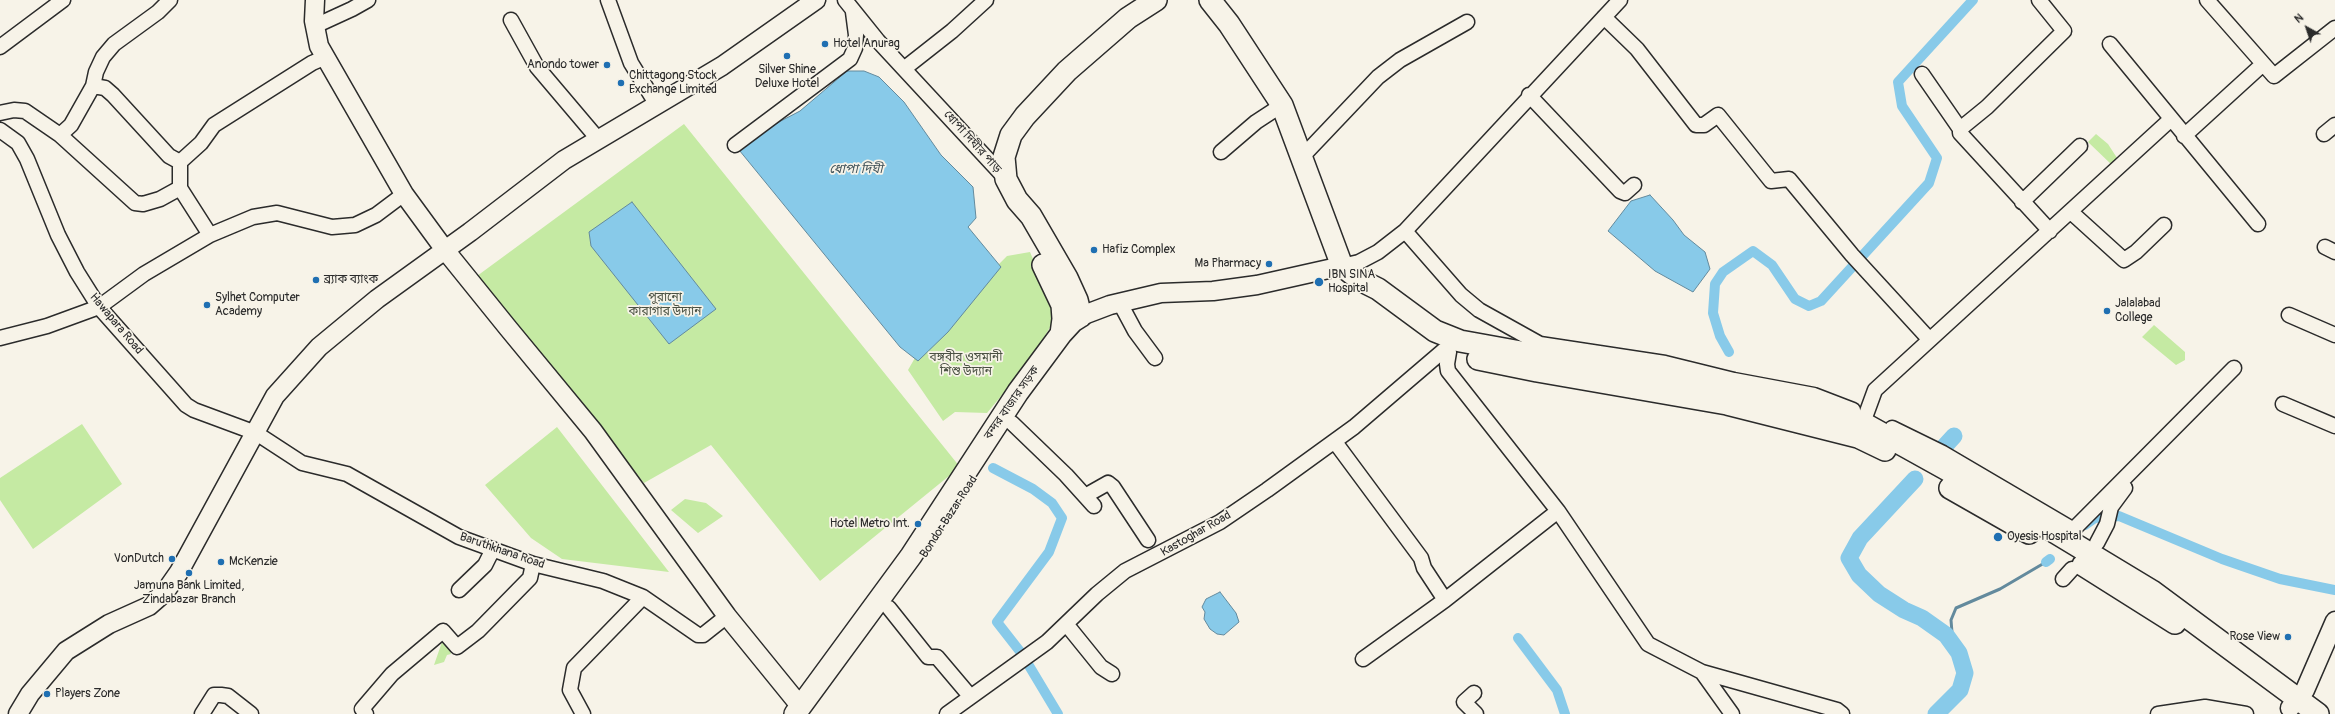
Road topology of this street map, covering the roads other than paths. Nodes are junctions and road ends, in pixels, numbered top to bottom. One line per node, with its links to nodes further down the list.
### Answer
1 (62, 0): 21 (street)
2 (170, 0): 26 (street)
3 (315, 0): 18 (main road)
4 (368, 0): 18 (street)
5 (608, 0): 28 (street)
6 (816, 0): 28 (main road)
7 (845, 0): 14 (street, ধোপা দিঘীর পাড়)
8 (986, 0): 24 (street)
9 (1156, 0): 44 (highway)
10 (1210, 0): 29 (highway)
11 (1620, 0): 15 (street)
12 (2039, 0): 33 (street)
13 (2207, 0): 23 (street)
14 (853, 12): 24 (street, ধোপা দিঘীর পাড়); 39 (street)
15 (1604, 17): 27 (street); 65 (street)
16 (511, 20): 38 (street)
17 (1467, 22): 42 (street)
18 (315, 26): 22 (main road)
19 (2335, 28): 23 (street)
20 (2110, 44): 31 (street)
21 (0, 47)
22 (326, 57): 43 (street); 47 (main road)
23 (2263, 64): 37 (street)
24 (905, 68): 44 (street, ধোপা দিঘীর পাড়)
25 (1922, 74): 33 (street)
26 (93, 86): 36 (street); 43 (street)
27 (1529, 95): 45 (street); 52 (street)
28 (657, 105): 38 (main road)
29 (1282, 105): 41 (street); 42 (highway)
30 (0, 113): 36 (street)
31 (2170, 120): 37 (street); 49 (street)
32 (2335, 125): 35 (street)
33 (1960, 129): 48 (street)
34 (0, 130): 60 (street, Hawapara Road)
35 (2324, 134)
36 (60, 135): 46 (street)
37 (2184, 136): 50 (street)
38 (598, 139): 55 (main road)
39 (735, 145)
40 (2080, 146): 48 (street)
41 (1221, 152)
42 (1302, 157): 56 (highway)
43 (180, 162): 46 (street)
44 (1006, 179): 59 (highway, ধোপা দিঘীর পাড়)
45 (1634, 185)
46 (180, 188): 54 (street)
47 (404, 194): 54 (street); 55 (main road)
48 (2022, 202): 53 (street)
49 (2071, 212): 51 (street); 53 (street)
50 (2258, 224)
51 (2164, 225)
52 (1405, 230): 56 (street); 71 (street)
53 (2050, 231): 65 (street)
54 (210, 235): 60 (street)
55 (445, 250): 74 (main road); 86 (main road)
56 (1342, 266): 57 (highway); 58 (main road, বন্দর বাজার সড়ক)
57 (1360, 280): 66 (highway); 71 (highway)
58 (1120, 303): 61 (main road, বন্দর বাজার সড়ক); 67 (street)
59 (1074, 304): 61 (main road, বন্দর বাজার সড়ক); 61 (main road); 70 (highway, Bondor Bazar Road); 95 (highway, বন্দর বাজার সড়ক)
60 (99, 307): 64 (street); 74 (street, Hawapara Road)
61 (1101, 308)
62 (2290, 316): 63 (street)
63 (2335, 336)
64 (0, 338)
65 (1929, 339): 71 (street)
66 (1446, 351): 71 (highway); 75 (street, Kastoghar Road); 76 (street)
67 (1155, 358)
68 (2234, 368): 72 (street)
69 (2283, 404): 73 (street)
70 (1012, 423): 78 (street); 85 (highway, Bondor Bazar Road)
71 (1862, 425): 77 (highway); 94 (highway)
72 (2175, 426): 77 (street); 79 (street)
73 (2335, 426)
74 (256, 432): 80 (street, Baruthkhana Road); 96 (main road)
75 (1335, 442): 84 (street); 88 (street, Kastoghar Road)
76 (1558, 511): 84 (street); 90 (street)
77 (2070, 534): 94 (highway)
78 (1148, 540)
79 (2097, 543)
80 (493, 549): 81 (street, Baruthkhana Road); 82 (street)
81 (533, 564): 83 (street, Baruthkhana Road); 99 (street)
82 (459, 590)
83 (643, 597): 86 (street, Baruthkhana Road); 100 (street)
84 (1445, 600): 89 (street)
85 (889, 608): 93 (street); 95 (highway, Bondor Bazar Road)
86 (727, 616): 95 (main road)
87 (2335, 621): 94 (main road)
88 (1067, 625): 91 (street); 93 (street, Kastoghar Road)
89 (1363, 659)
90 (1702, 672): 103 (street); 104 (street)
91 (1112, 674)
92 (1474, 693): 102 (street)
93 (970, 696): 101 (street, Kastoghar Road)
94 (2292, 709): 107 (highway)
95 (803, 712)
96 (18, 714)
97 (202, 714): 98 (street)
98 (251, 714)
99 (366, 714)
100 (583, 714)
101 (947, 714)
102 (1476, 714)
103 (1732, 714)
104 (1842, 714)
105 (2158, 714): 106 (street)
106 (2246, 714)
107 (2318, 714)

